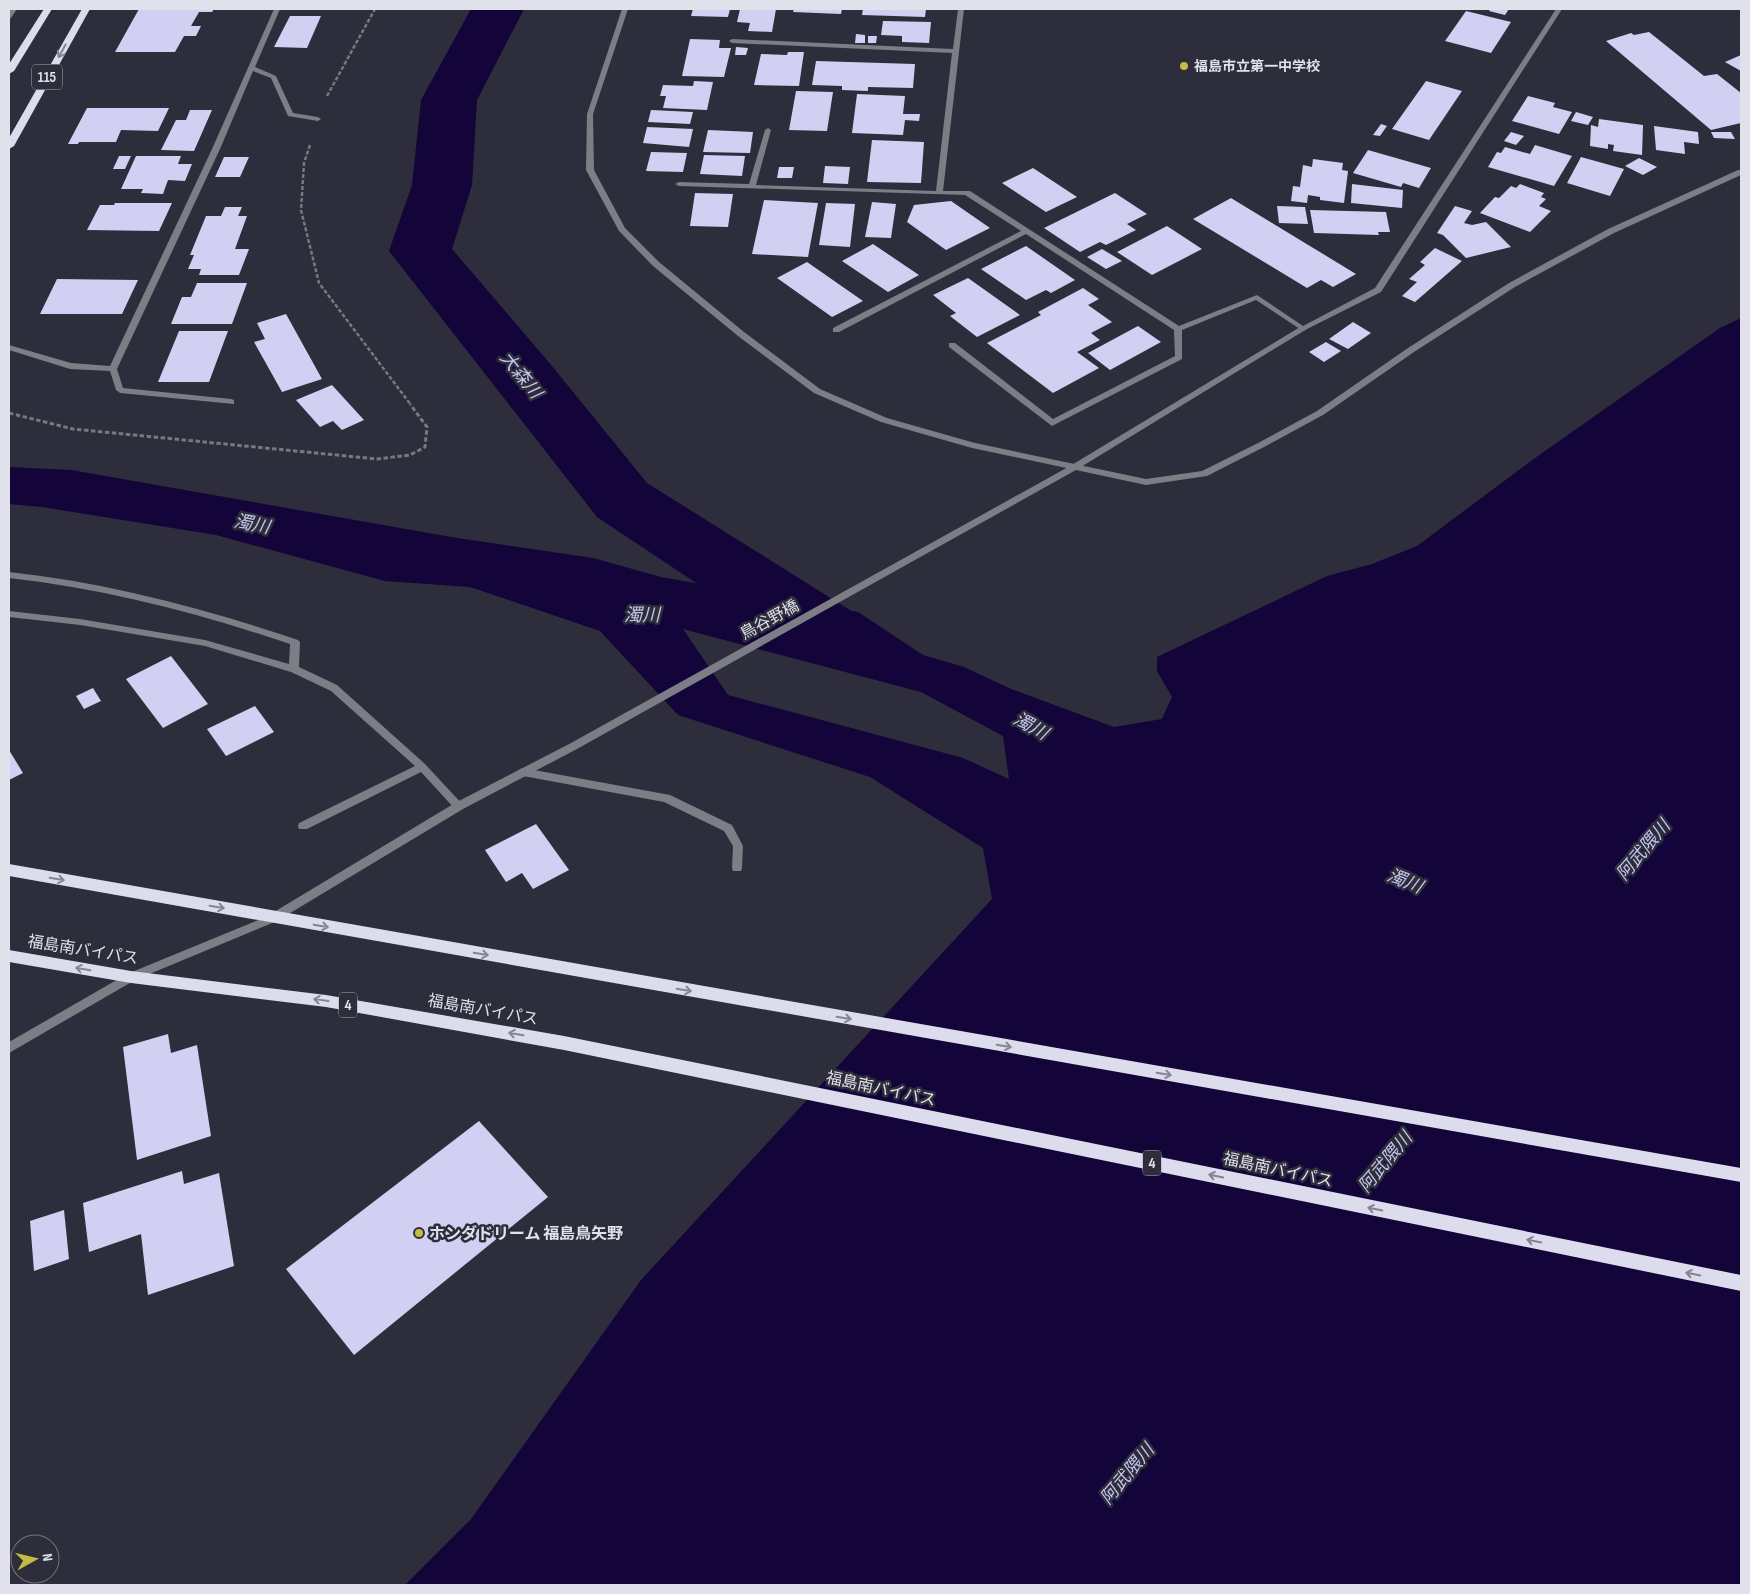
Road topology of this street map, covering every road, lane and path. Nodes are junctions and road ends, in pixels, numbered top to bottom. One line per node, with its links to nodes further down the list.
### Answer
1 (14, 9): 9 (street)
2 (48, 9): 13 (highway, 115)
3 (86, 9): 16 (highway, 115, one-way to 16)
4 (277, 9): 12 (street)
5 (376, 9): 14 (path)
6 (625, 9): 30 (street)
7 (961, 9): 11 (street)
8 (1559, 9): 23 (street, 鳥谷野橋)
9 (9, 17)
10 (732, 41): 11 (street)
11 (956, 51): 20 (street)
12 (251, 68): 14 (street); 27 (street)
13 (9, 72)
14 (318, 119): 29 (path)
15 (768, 130): 19 (street)
16 (9, 146)
17 (1741, 172): 30 (street)
18 (680, 184): 19 (street)
19 (752, 187): 20 (street)
20 (939, 193): 21 (street)
21 (1027, 231): 22 (street); 24 (street)
22 (1178, 329): 23 (street); 25 (street)
23 (1303, 329): 30 (street, 鳥谷野橋)
24 (836, 330)
25 (952, 345)
26 (9, 347): 27 (street)
27 (114, 369): 28 (street)
28 (232, 402)
29 (9, 413)
30 (1073, 468): 35 (street, 鳥谷野橋)
31 (9, 576): 33 (street)
32 (9, 614): 33 (street)
33 (294, 669): 34 (street)
34 (422, 766): 36 (street); 37 (street)
35 (524, 772): 36 (street, 鳥谷野橋); 38 (street)
36 (459, 806): 40 (street, 鳥谷野橋)
37 (303, 826)
38 (737, 868)
39 (9, 870): 40 (highway, one-way to 40)
40 (273, 918): 42 (street, 鳥谷野橋); 44 (highway, one-way to 44)
41 (9, 956): 42 (highway, 福島南バイパス / 4, one-way to 41)
42 (131, 977): 43 (street, 鳥谷野橋); 45 (highway, 福島南バイパス / 4, one-way to 42)
43 (9, 1048)
44 (1741, 1175)
45 (1741, 1283)

